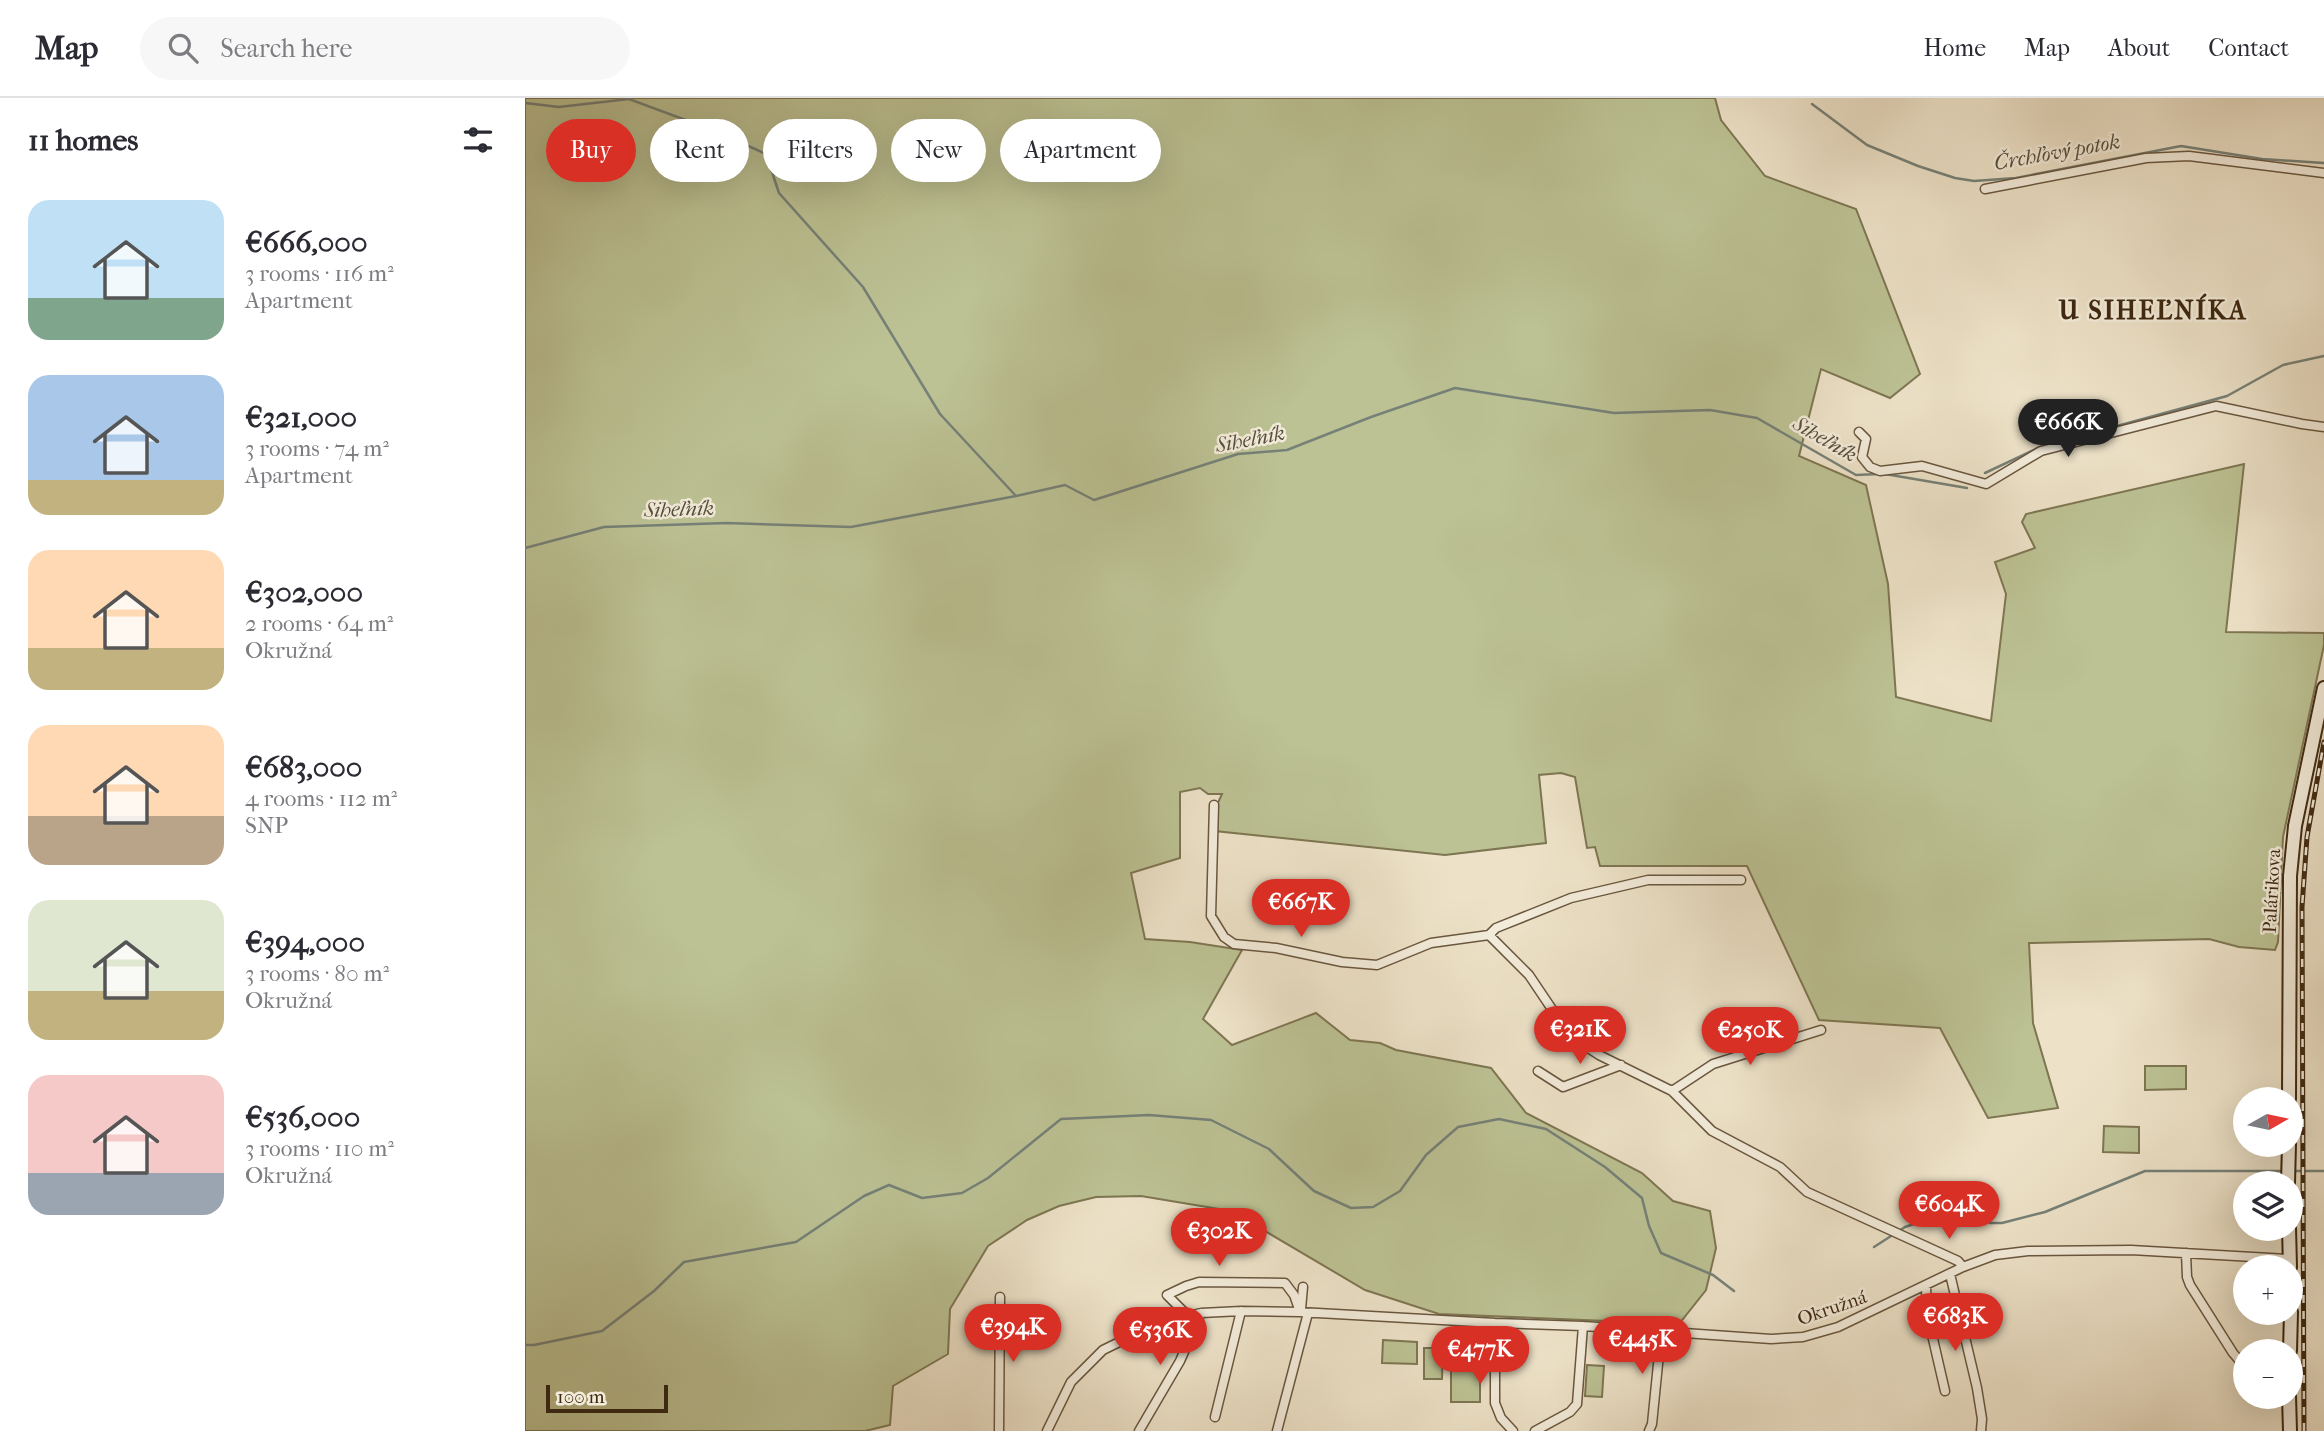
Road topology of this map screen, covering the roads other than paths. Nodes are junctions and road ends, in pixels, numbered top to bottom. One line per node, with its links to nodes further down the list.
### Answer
1 (2324, 173): 2 (street)
2 (1985, 189)
3 (2324, 427): 4 (street)
4 (1859, 432)
5 (2324, 688): 12 (main road, Palárikova)
6 (1214, 805): 8 (street)
7 (1741, 880): 8 (street)
8 (1489, 934): 10 (street)
9 (1821, 1030): 13 (street)
10 (1621, 1065): 11 (street); 13 (street)
11 (1538, 1071)
12 (2289, 1087)
13 (1672, 1091): 16 (street)
14 (2186, 1253): 15 (street, Okružná); 16 (street, Okružná); 28 (street)
15 (2233, 1258)
16 (1963, 1267): 17 (street, Okružná)
17 (1950, 1274): 18 (street, Okružná); 39 (street)
18 (1926, 1286): 27 (street, Okružná); 29 (street)
19 (1303, 1287): 22 (street)
20 (1000, 1297): 32 (street)
21 (1241, 1311): 22 (street, Okružná); 23 (street, Okružná); 31 (street)
22 (1304, 1312): 24 (street); 25 (street, Okružná); 35 (street)
23 (1201, 1313): 24 (street, Okružná); 34 (street)
24 (1188, 1315): 33 (street, Okružná)
25 (1495, 1324): 26 (street, Okružná); 36 (street)
26 (1583, 1326): 27 (street, Okružná); 37 (street)
27 (1664, 1331): 38 (street)
28 (2233, 1353)
29 (1945, 1391)
30 (2289, 1409): 40 (main road)
31 (1215, 1417)
32 (999, 1431)
33 (1047, 1431)
34 (1139, 1431)
35 (1276, 1431)
36 (1513, 1431)
37 (1535, 1431)
38 (1649, 1431)
39 (1981, 1431)
40 (2290, 1431)

